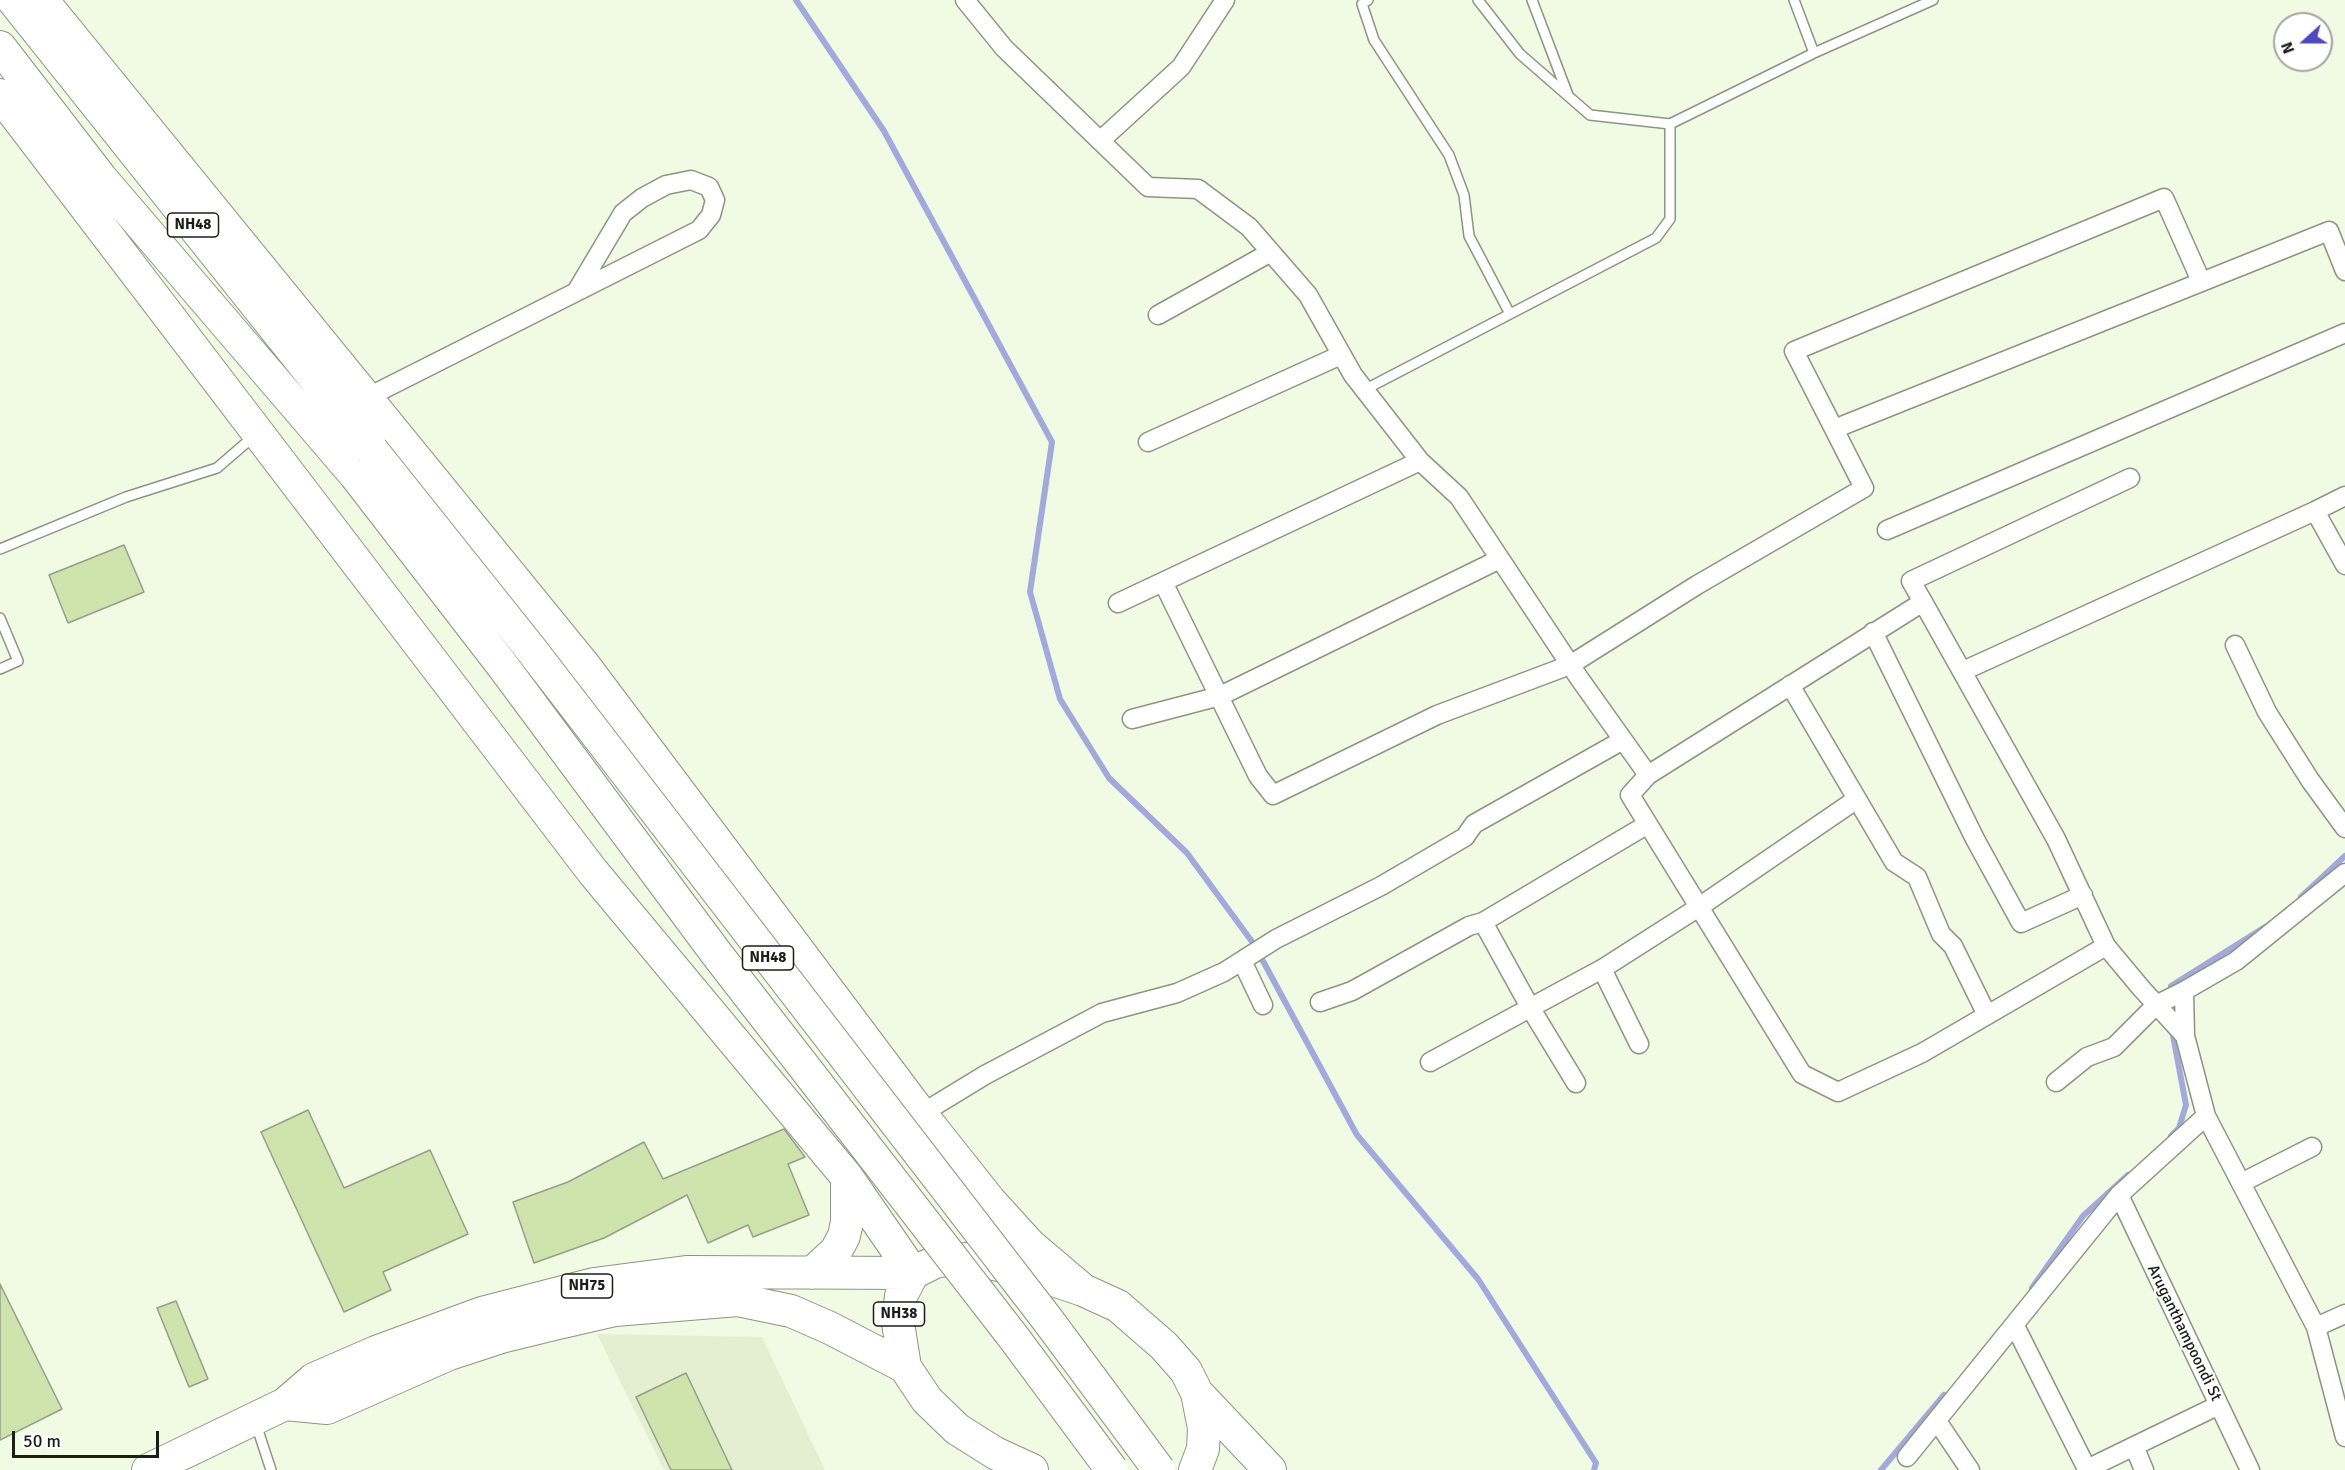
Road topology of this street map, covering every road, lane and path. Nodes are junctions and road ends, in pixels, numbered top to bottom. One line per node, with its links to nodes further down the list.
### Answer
1 (13, 0): 30 (highway, NH48)
2 (42, 0): 25 (highway)
3 (965, 0): 15 (street)
4 (1225, 0): 15 (street)
5 (1368, 0): 20 (lane)
6 (1478, 0): 13 (lane)
7 (1532, 0): 13 (lane)
8 (1794, 0): 11 (lane)
9 (1933, 0): 11 (lane)
10 (0, 47): 30 (highway, NH48)
11 (1814, 53): 14 (lane)
12 (0, 95): 27 (highway)
13 (1569, 97): 14 (lane)
14 (1670, 124): 20 (lane)
15 (1100, 141): 16 (street)
16 (1271, 252): 21 (street); 23 (street)
17 (2345, 271): 18 (street)
18 (2201, 281): 26 (street); 26 (street)
19 (576, 292): 19 (street); 25 (street)
20 (1510, 314): 24 (lane)
21 (1158, 315)
22 (2345, 333): 34 (street)
23 (1341, 355): 24 (street); 28 (street)
24 (1364, 390): 29 (street)
25 (366, 398): 73 (highway)
26 (1833, 429): 44 (street)
27 (258, 433): 35 (lane); 76 (highway)
28 (1148, 442)
29 (1419, 461): 36 (street); 38 (street)
30 (364, 463): 98 (highway, NH48, bridge); 99 (highway, NH48, bridge)
31 (2130, 478): 39 (street)
32 (2345, 496): 33 (street)
33 (2315, 511): 37 (street); 46 (street)
34 (1887, 530)
35 (0, 549)
36 (1500, 559): 44 (street); 48 (street)
37 (2345, 564)
38 (1163, 582): 40 (street); 48 (street)
39 (1923, 602): 42 (street); 46 (street)
40 (1118, 603)
41 (0, 618): 45 (lane)
42 (1873, 633): 47 (street); 56 (street)
43 (2235, 645): 54 (street)
44 (1570, 665): 48 (street); 50 (street)
45 (0, 669)
46 (1963, 671): 56 (street)
47 (1790, 685): 51 (street); 52 (street)
48 (1220, 696): 49 (street)
49 (1132, 718)
50 (1623, 740): 51 (street); 60 (street)
51 (1648, 775): 53 (street)
52 (1857, 799): 57 (street); 67 (street)
53 (1648, 824): 57 (street); 58 (street)
54 (2345, 828)
55 (2345, 873): 62 (street)
56 (2083, 895): 59 (street)
57 (1699, 907): 61 (street); 67 (street)
58 (1484, 922): 63 (street); 66 (street)
59 (2106, 946): 65 (street); 67 (street)
60 (1242, 961): 64 (street); 73 (street)
61 (1602, 969): 66 (street); 69 (street)
62 (2184, 991): 65 (street); 68 (street)
63 (1320, 1002)
64 (1263, 1005)
65 (2156, 1005): 68 (street); 71 (street)
66 (1531, 1008): 70 (street); 72 (street)
67 (1987, 1015)
68 (2185, 1036): 74 (street)
69 (1639, 1044)
70 (1430, 1062)
71 (2056, 1082)
72 (1576, 1083)
73 (921, 1114): 81 (highway)
74 (2206, 1116): 77 (street); 78 (street)
75 (2312, 1147): 77 (street)
76 (847, 1177): 79 (highway); 80 (highway)
77 (2241, 1183): 84 (street)
78 (2119, 1195): 83 (street); 88 (street, Aruganthampoondi St)
79 (812, 1272): 80 (highway, NH75); 87 (highway, NH75)
80 (913, 1273): 81 (highway); 85 (highway, NH38)
81 (1083, 1290): 86 (highway)
82 (2345, 1314): 84 (street)
83 (2015, 1326): 90 (street); 94 (street)
84 (2316, 1327): 91 (street)
85 (905, 1367): 87 (highway, NH75); 97 (highway, NH38)
86 (1197, 1393): 100 (highway); 101 (highway)
87 (285, 1404): 89 (highway, NH75)
88 (2219, 1405): 92 (street); 104 (street, Aruganthampoondi St)
89 (255, 1418): 95 (highway, NH75); 96 (lane)
90 (1937, 1421): 93 (street); 102 (street)
91 (2345, 1437)
92 (2134, 1446): 94 (street); 103 (street)
93 (1907, 1457)
94 (2086, 1469)
95 (148, 1470)
96 (271, 1470)
97 (1032, 1470)
98 (1112, 1470)
99 (1159, 1470)
100 (1195, 1470)
101 (1270, 1470)
102 (1970, 1470)
103 (2144, 1470)
104 (2250, 1470)

